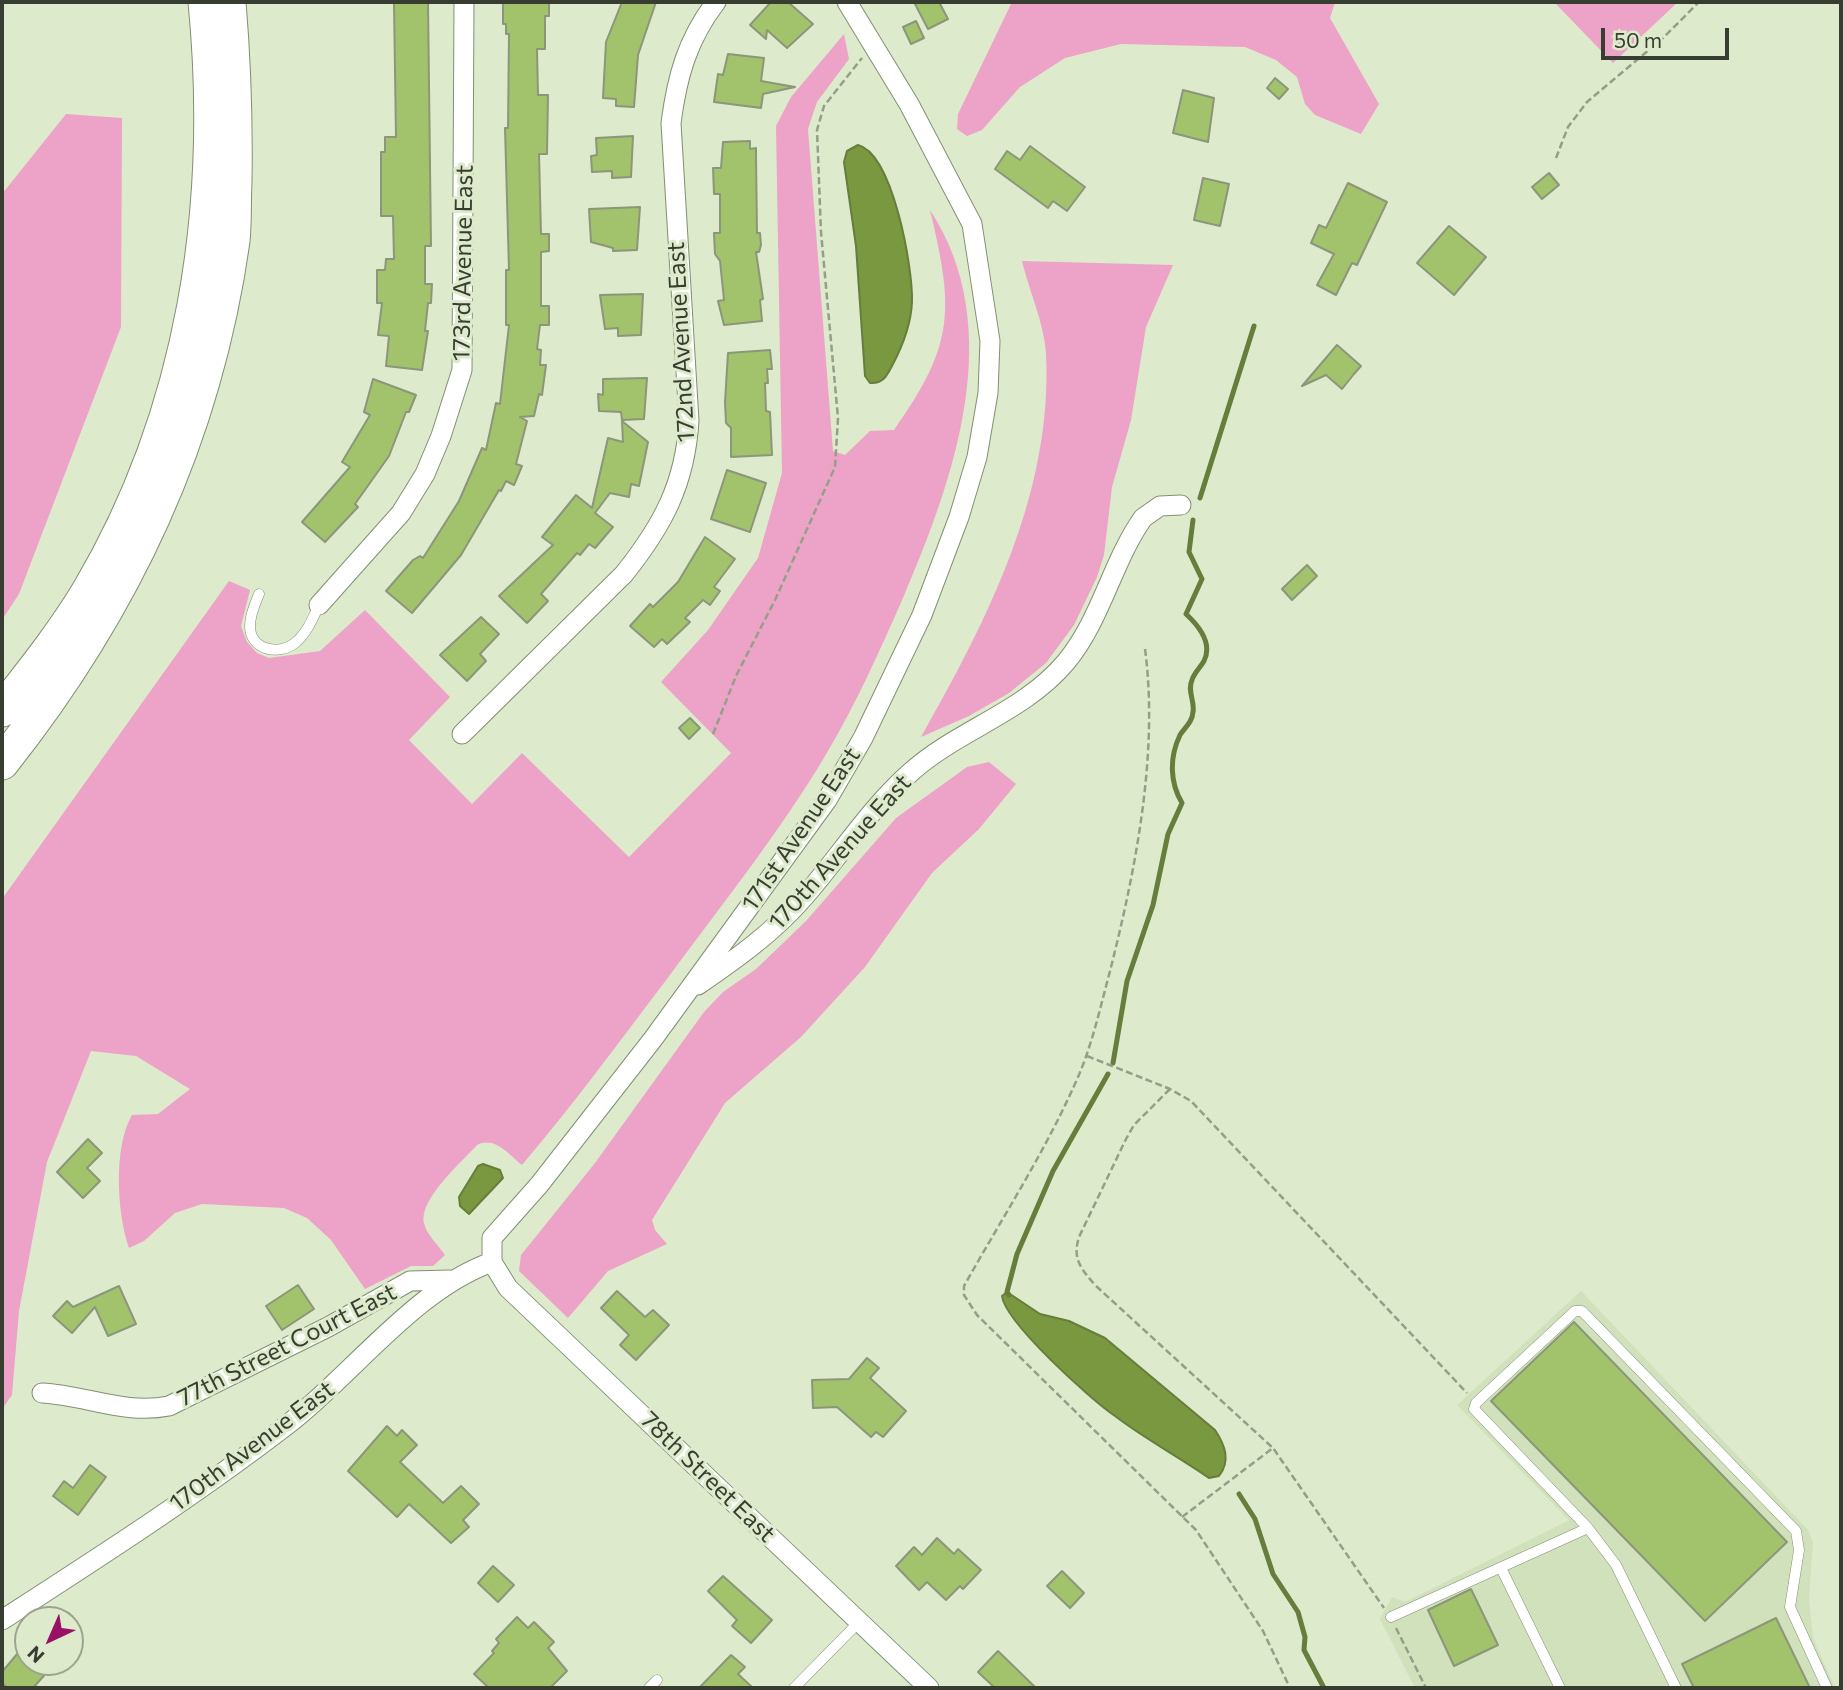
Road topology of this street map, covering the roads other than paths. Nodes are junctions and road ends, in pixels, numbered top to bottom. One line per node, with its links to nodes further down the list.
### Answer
1 (205, 2): 9 (highway)
2 (229, 2): 11 (highway)
3 (464, 2): 8 (street, 173rd Avenue East)
4 (716, 2): 10 (street, 172nd Avenue East)
5 (847, 2): 12 (street, 171st Avenue East)
6 (1181, 505): 12 (street, 170th Avenue East)
7 (259, 594): 8 (lane)
8 (319, 606)
9 (2, 710)
10 (462, 734)
11 (2, 763)
12 (686, 993): 13 (street, 171st Avenue East)
13 (492, 1262): 14 (street, 170th Avenue East); 20 (street, 78th Street East)
14 (450, 1280): 15 (street, 77th Street Court East); 18 (street, 170th Avenue East)
15 (42, 1393)
16 (1588, 1528): 17 (lane); 24 (lane); 25 (lane)
17 (1501, 1567): 19 (lane); 23 (lane)
18 (24, 1606)
19 (1391, 1618)
20 (859, 1622): 21 (lane); 22 (street, 78th Street East)
21 (794, 1688)
22 (929, 1688)
23 (1560, 1688)
24 (1676, 1688)
25 (1827, 1688)

